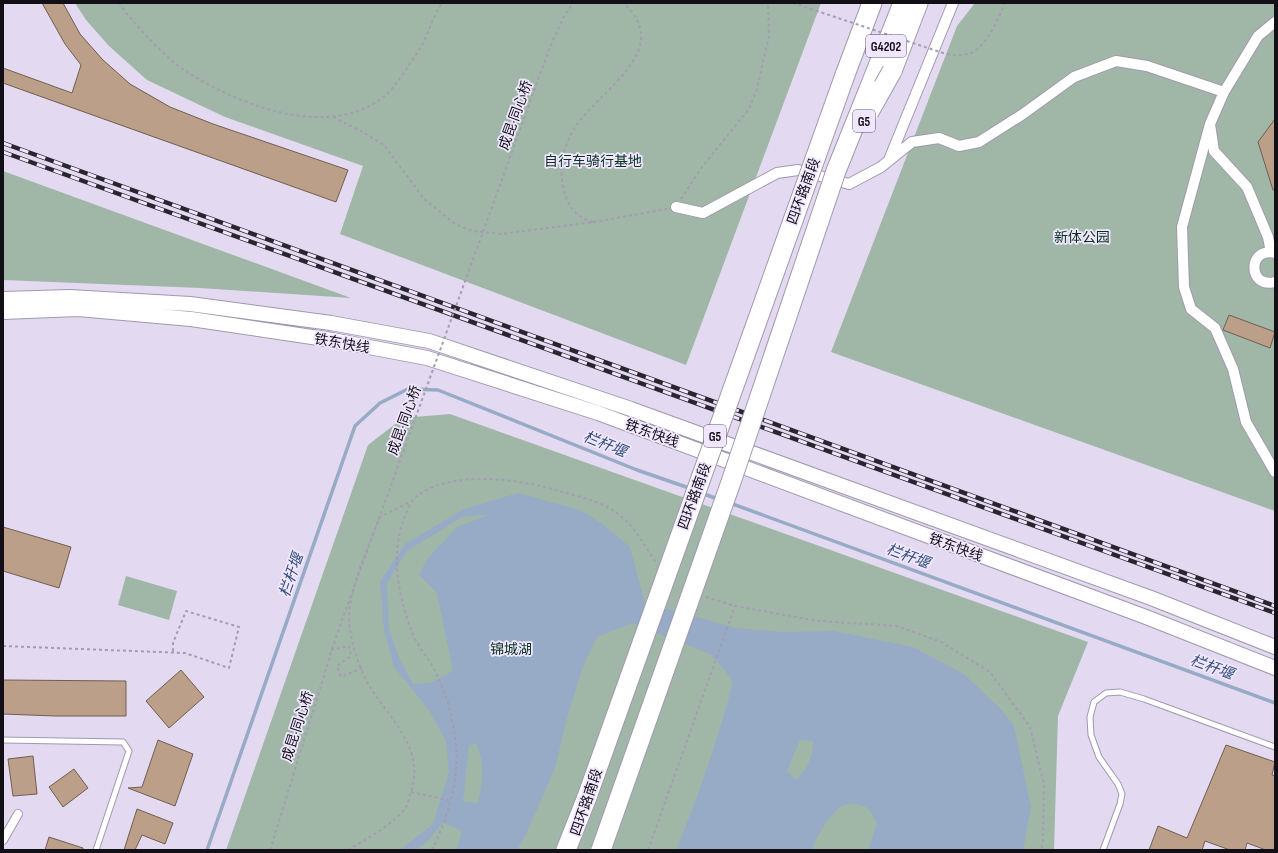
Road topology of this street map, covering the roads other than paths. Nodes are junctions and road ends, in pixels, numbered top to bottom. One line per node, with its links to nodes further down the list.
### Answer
1 (866, 3): 7 (highway, G5)
2 (872, 3): 7 (highway, G4202)
3 (903, 3): 11 (highway, 四环路南段 / G4202, bridge)
4 (918, 3): 11 (highway, G5, bridge)
5 (953, 3): 10 (street)
6 (1275, 22): 8 (street)
7 (854, 49): 22 (highway, 四环路南段 / G5, bridge)
8 (1224, 92): 9 (street); 10 (street)
9 (1210, 124): 13 (street); 17 (street)
10 (888, 161): 12 (street)
11 (836, 171): 28 (highway, 四环路南段 / G5, bridge)
12 (676, 207)
13 (1273, 252): 14 (street)
14 (1275, 282)
15 (3, 299): 18 (main road, 铁东快线)
16 (3, 312): 19 (main road, 铁东快线)
17 (1275, 472)
18 (1275, 647)
19 (1275, 668)
20 (3, 740): 25 (lane)
21 (1275, 747): 29 (lane)
22 (587, 797): 26 (highway); 27 (highway, 四环路南段 / G5)
23 (18, 814): 24 (street)
24 (3, 840)
25 (96, 850)
26 (566, 850)
27 (569, 850)
28 (601, 850)
29 (1103, 850)

